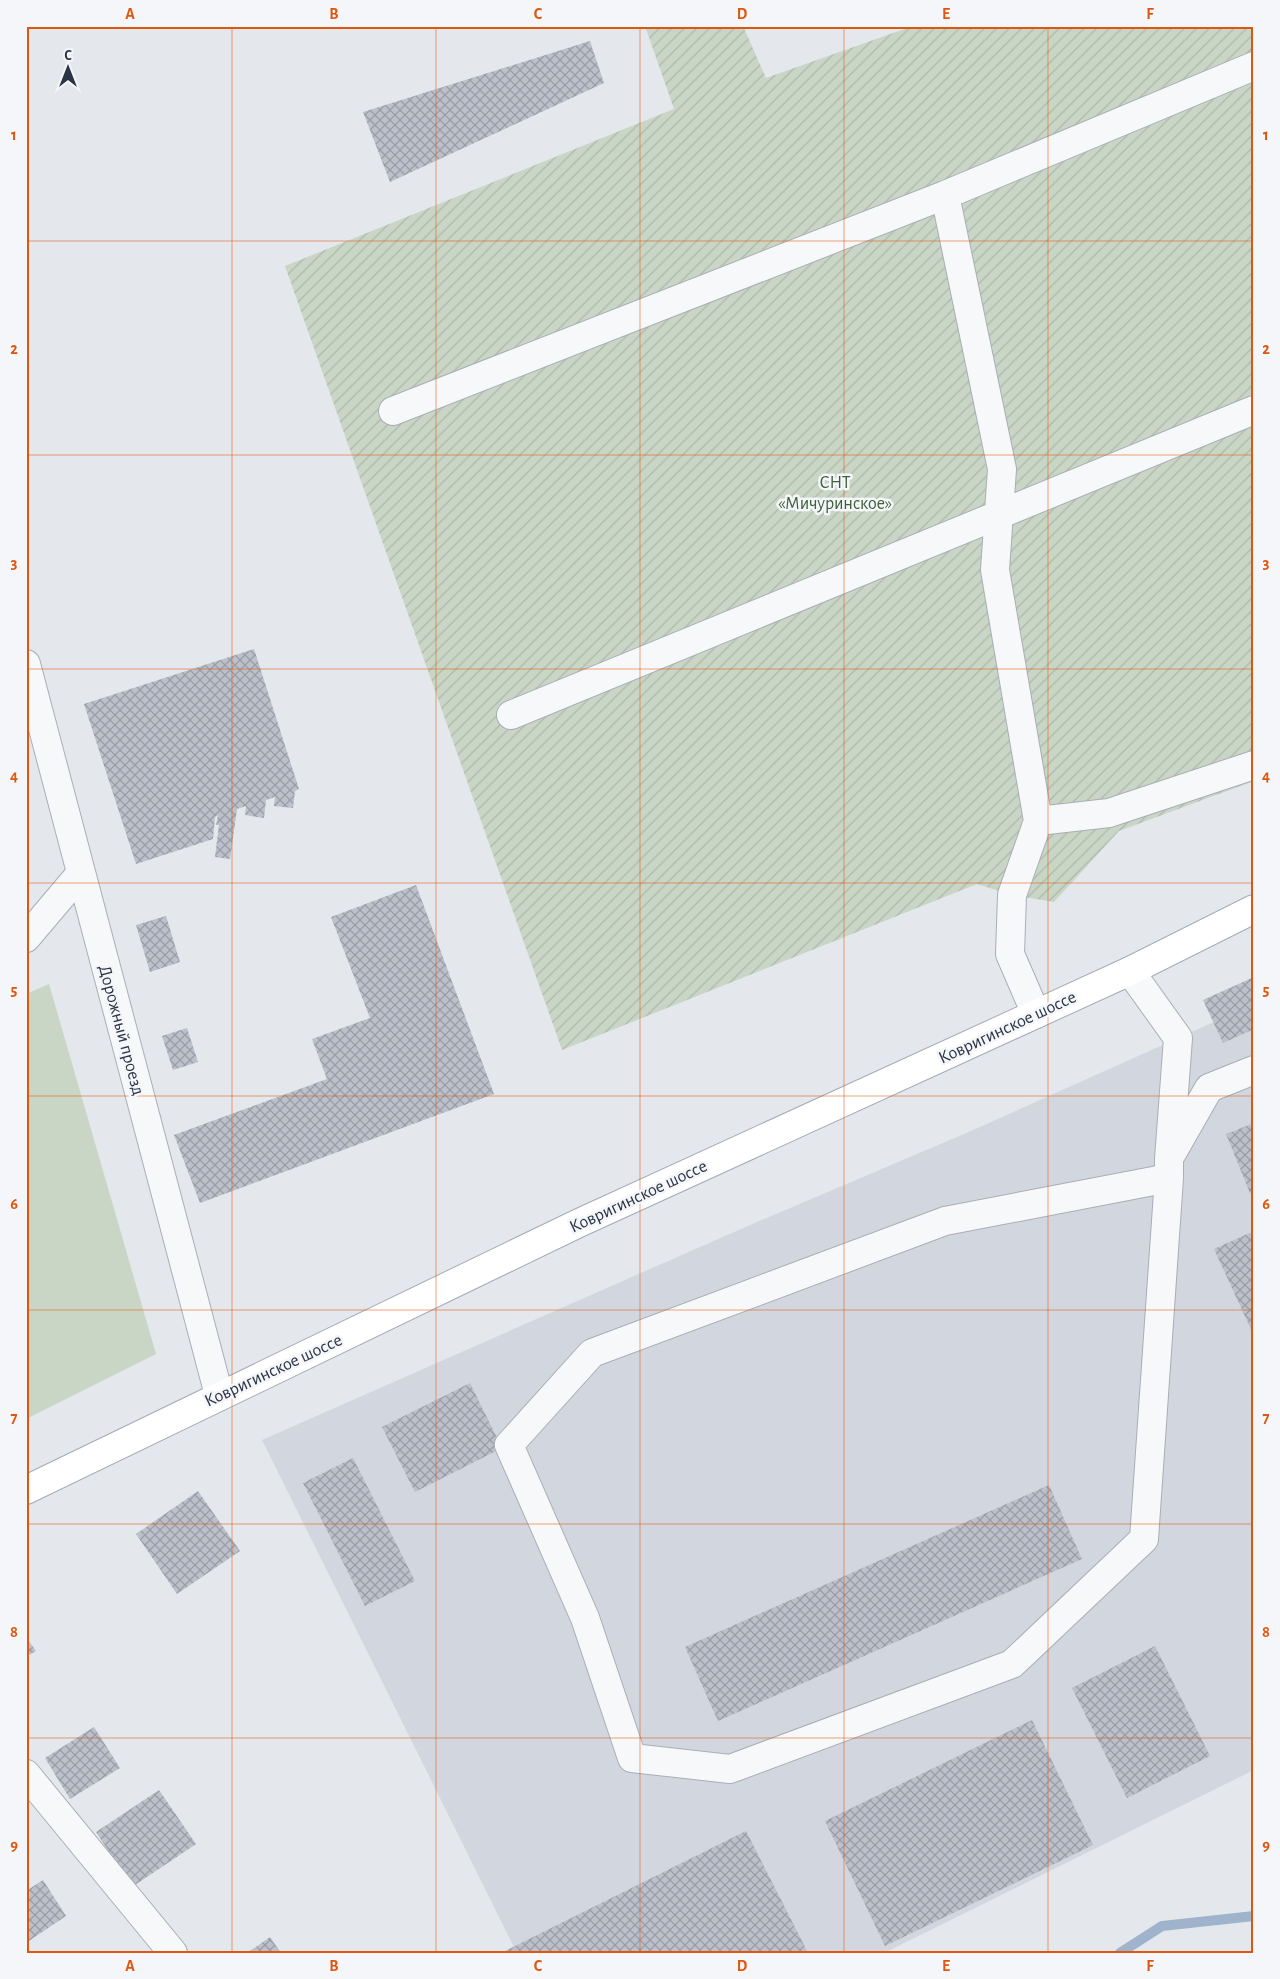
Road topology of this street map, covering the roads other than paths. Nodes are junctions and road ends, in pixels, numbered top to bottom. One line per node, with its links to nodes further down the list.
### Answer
1 (1254, 66): 2 (street)
2 (944, 195): 4 (street); 5 (street)
3 (1254, 410): 5 (street)
4 (394, 411)
5 (999, 514): 7 (street); 9 (street)
6 (26, 664): 10 (street, Дорожный проезд)
7 (511, 715)
8 (1254, 764): 9 (street)
9 (1038, 821): 14 (street)
10 (81, 873): 12 (street); 17 (street, Дорожный проезд)
11 (1254, 909): 13 (main road, Ковригинское шоссе)
12 (26, 938)
13 (1130, 971): 14 (main road, Ковригинское шоссе); 16 (street)
14 (1036, 1014): 17 (main road, Ковригинское шоссе)
15 (1254, 1070): 16 (street)
16 (1169, 1168): 16 (street)
17 (219, 1395): 18 (main road, Ковригинское шоссе)
18 (26, 1490)
19 (26, 1774): 20 (street)
20 (172, 1953)

